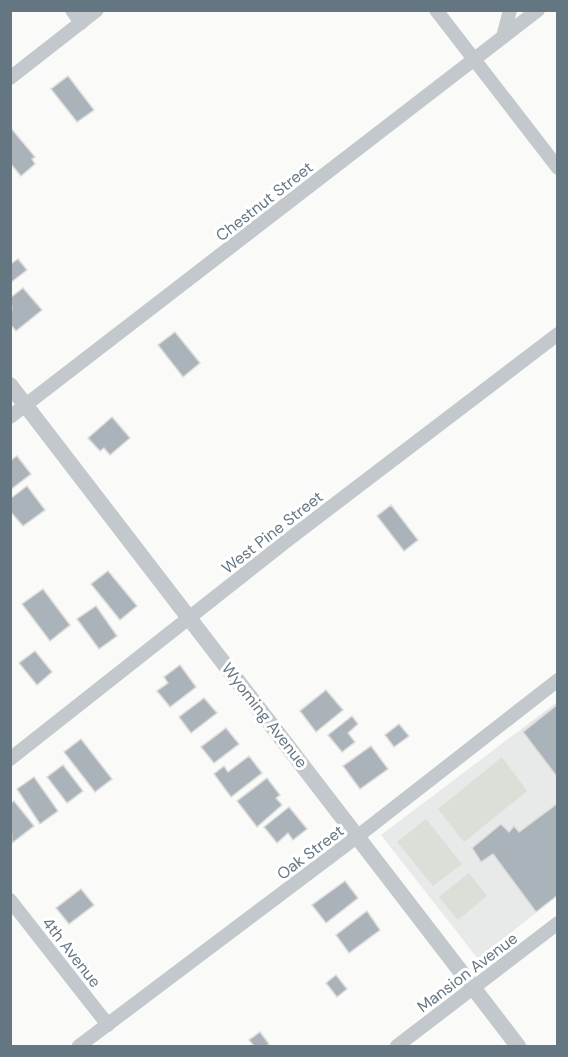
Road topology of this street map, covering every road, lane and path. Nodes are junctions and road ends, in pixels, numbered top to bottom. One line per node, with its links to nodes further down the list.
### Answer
1 (72, 10): 6 (street)
2 (98, 10): 6 (street)
3 (436, 10): 8 (street)
4 (510, 10): 7 (street)
5 (538, 10): 7 (street, Chestnut Street)
6 (81, 23): 9 (street)
7 (503, 38): 8 (street, Chestnut Street)
8 (474, 60): 10 (street); 13 (street, Chestnut Street)
9 (10, 78)
10 (558, 168)
11 (558, 334): 15 (street, West Pine Street)
12 (10, 385): 13 (street, Wyoming Avenue)
13 (26, 405): 14 (street, Chestnut Street); 15 (street, Wyoming Avenue)
14 (10, 417)
15 (189, 618): 17 (street, West Pine Street); 18 (street, Wyoming Avenue)
16 (558, 680): 18 (street, Oak Street)
17 (10, 759)
18 (358, 836): 21 (street, Wyoming Avenue); 22 (street, Oak Street)
19 (10, 900): 22 (street, 4th Avenue)
20 (558, 923): 21 (street, Mansion Avenue)
21 (474, 987): 24 (street, Mansion Avenue); 25 (street, Wyoming Avenue)
22 (108, 1025): 23 (street, Oak Street)
23 (79, 1047)
24 (397, 1047)
25 (518, 1047)

